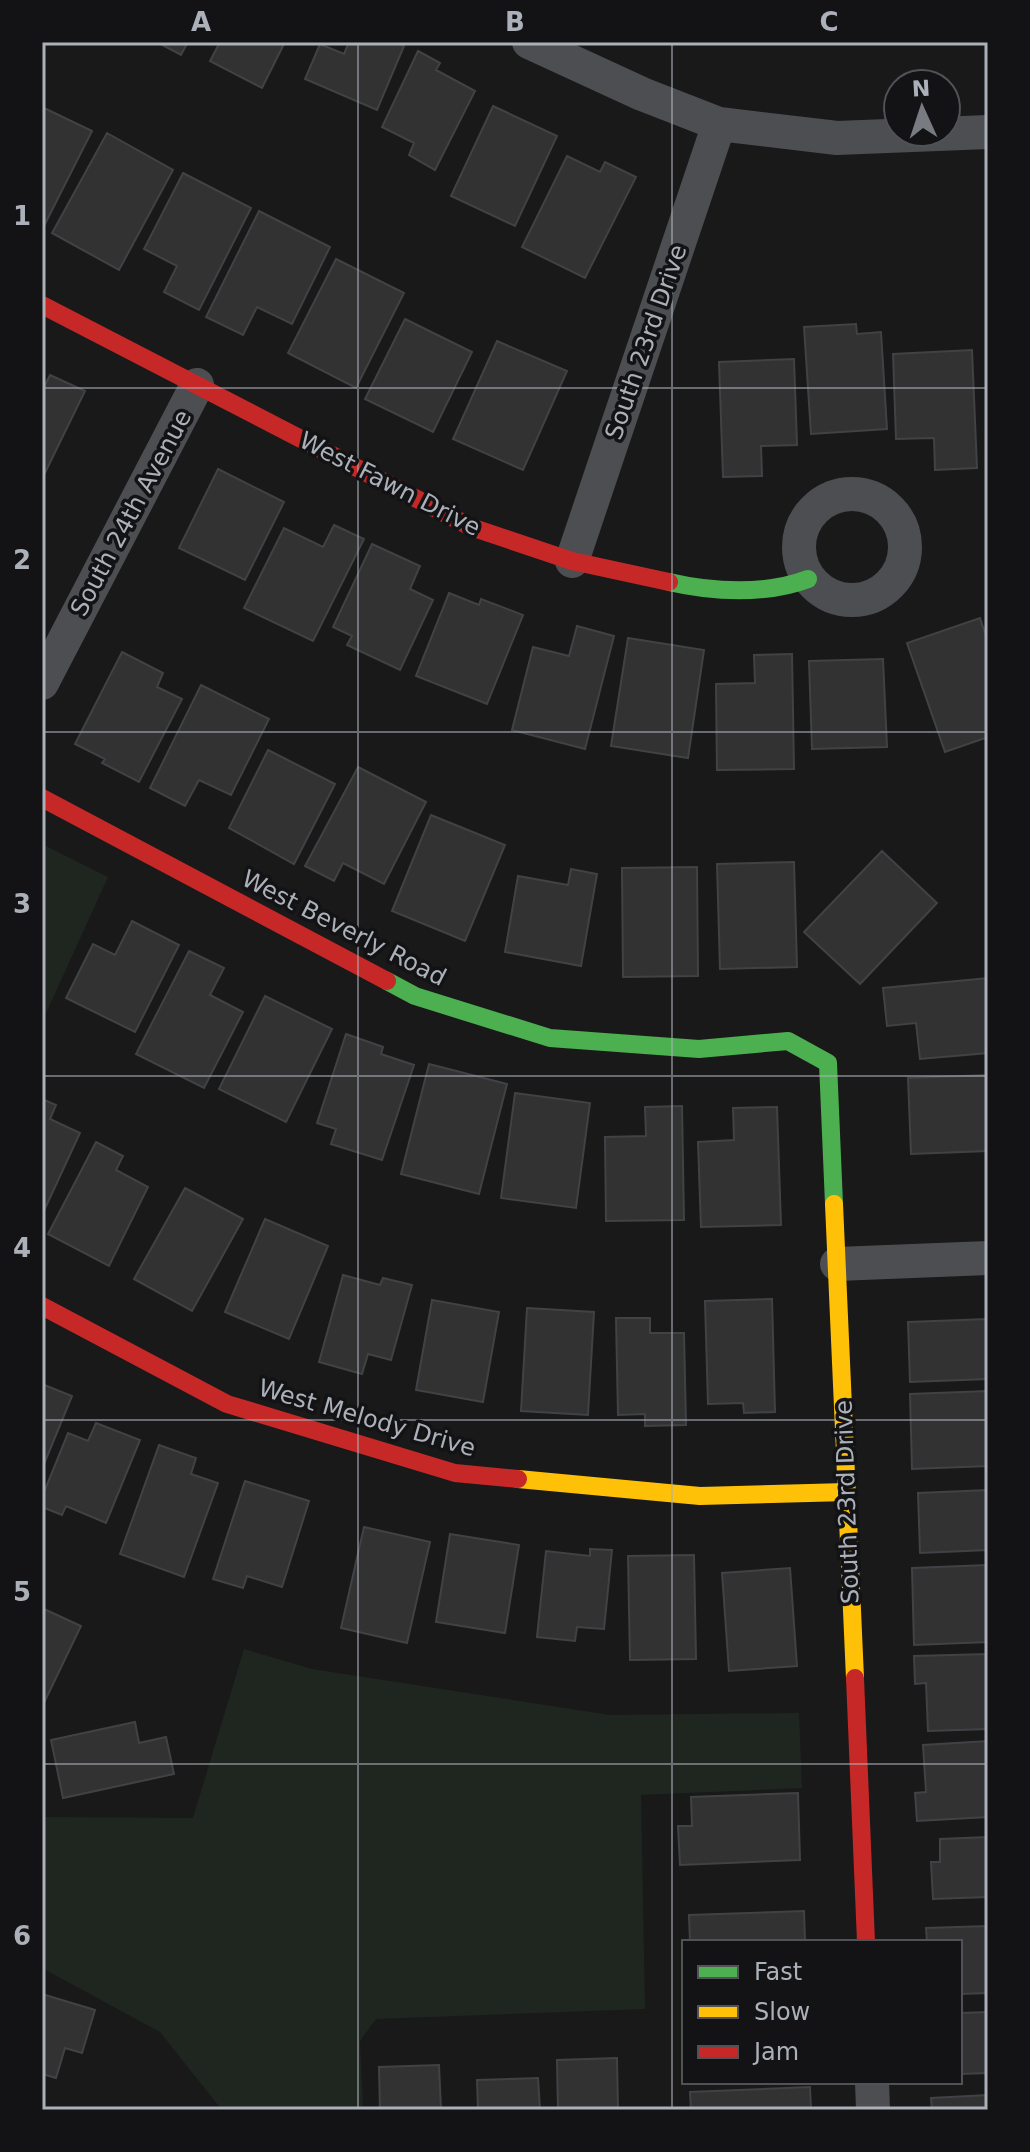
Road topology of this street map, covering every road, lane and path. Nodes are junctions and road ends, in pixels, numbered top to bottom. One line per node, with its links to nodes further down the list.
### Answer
1 (529, 42): 2 (street)
2 (719, 124): 3 (street); 6 (street, South 23rd Drive)
3 (988, 132)
4 (42, 305): 5 (street, West Fawn Drive)
5 (197, 385): 6 (street, West Fawn Drive); 8 (street, South 24th Avenue)
6 (572, 561): 7 (street, West Fawn Drive)
7 (808, 579)
8 (42, 683)
9 (42, 798): 10 (street, West Beverly Road)
10 (828, 1063): 12 (street, South 23rd Drive)
11 (988, 1258): 12 (street)
12 (837, 1264): 14 (street, South 23rd Drive)
13 (42, 1306): 14 (street, West Melody Drive)
14 (847, 1492): 15 (street, South 23rd Drive)
15 (866, 1940)
16 (872, 2084): 17 (street)
17 (873, 2110)

